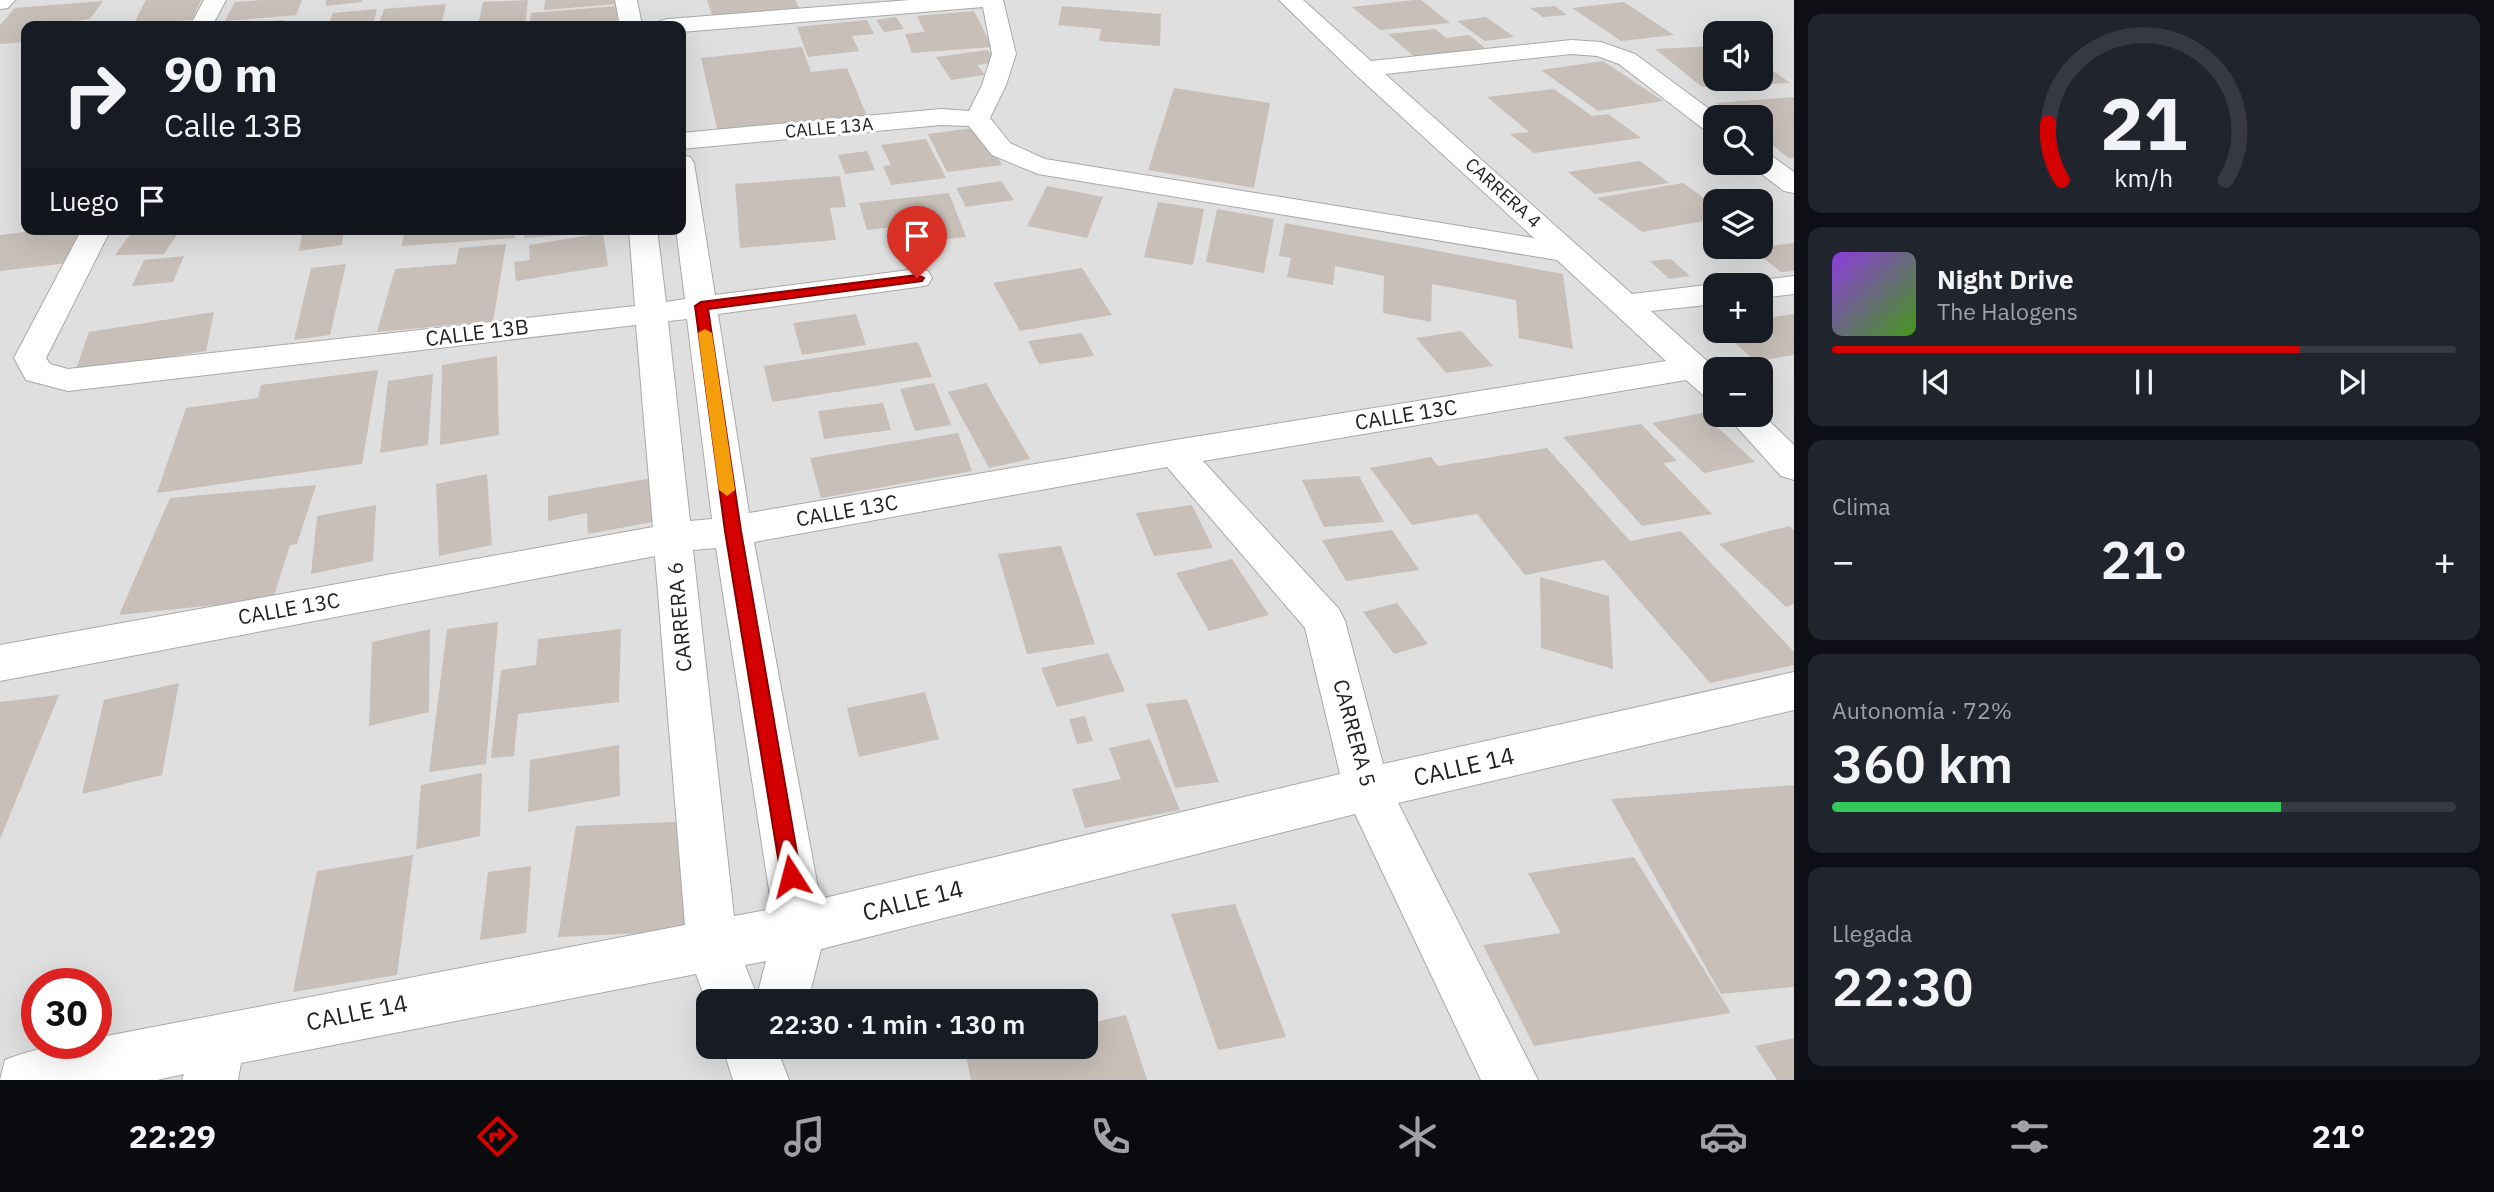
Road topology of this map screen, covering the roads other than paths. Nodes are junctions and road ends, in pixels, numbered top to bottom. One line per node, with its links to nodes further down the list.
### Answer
1 (215, 0): 5 (street)
2 (626, 0): 6 (street)
3 (992, 0): 7 (street); 10 (street)
4 (1290, 0): 8 (street, CARRERA 4)
5 (204, 21)
6 (630, 21)
7 (676, 21)
8 (1363, 69): 9 (street); 17 (street, CARRERA 4)
9 (1703, 116)
10 (977, 119): 11 (street, CALLE 13A); 17 (street)
11 (686, 141)
12 (1773, 170): 13 (street)
13 (1794, 185)
14 (686, 199): 23 (street)
15 (94, 235): 24 (street, CALLE 13B)
16 (643, 235): 24 (street, CARRERA 6)
17 (1571, 253): 22 (street, CARRERA 4)
18 (917, 278): 23 (street, CALLE 13B)
19 (1794, 285): 20 (street)
20 (1773, 287)
21 (1703, 295): 22 (street)
22 (1627, 304): 25 (street, CARRERA 4)
23 (701, 306): 24 (street, CALLE 13B); 30 (street)
24 (649, 314): 31 (street, CARRERA 6)
25 (1703, 375)
26 (1703, 377): 28 (street, CALLE 13C)
27 (1754, 427): 29 (street)
28 (1175, 453): 30 (street, CALLE 13C); 34 (street, CARRERA 5)
29 (1794, 467)
30 (733, 531): 31 (street, CALLE 13C); 35 (street)
31 (673, 538): 32 (street, CALLE 13C); 36 (street, CARRERA 6)
32 (0, 663)
33 (1794, 691): 34 (street, CALLE 14)
34 (1367, 789): 35 (street, CALLE 14); 44 (street, CARRERA 5)
35 (800, 929): 36 (street, CALLE 14); 38 (street)
36 (712, 945): 37 (street, CARRERA 6); 41 (street, CALLE 14)
37 (728, 989)
38 (785, 989)
39 (754, 1059): 43 (street)
40 (768, 1059): 43 (street)
41 (214, 1060): 42 (street, CALLE 14)
42 (26, 1080)
43 (762, 1080)
44 (1510, 1080)

